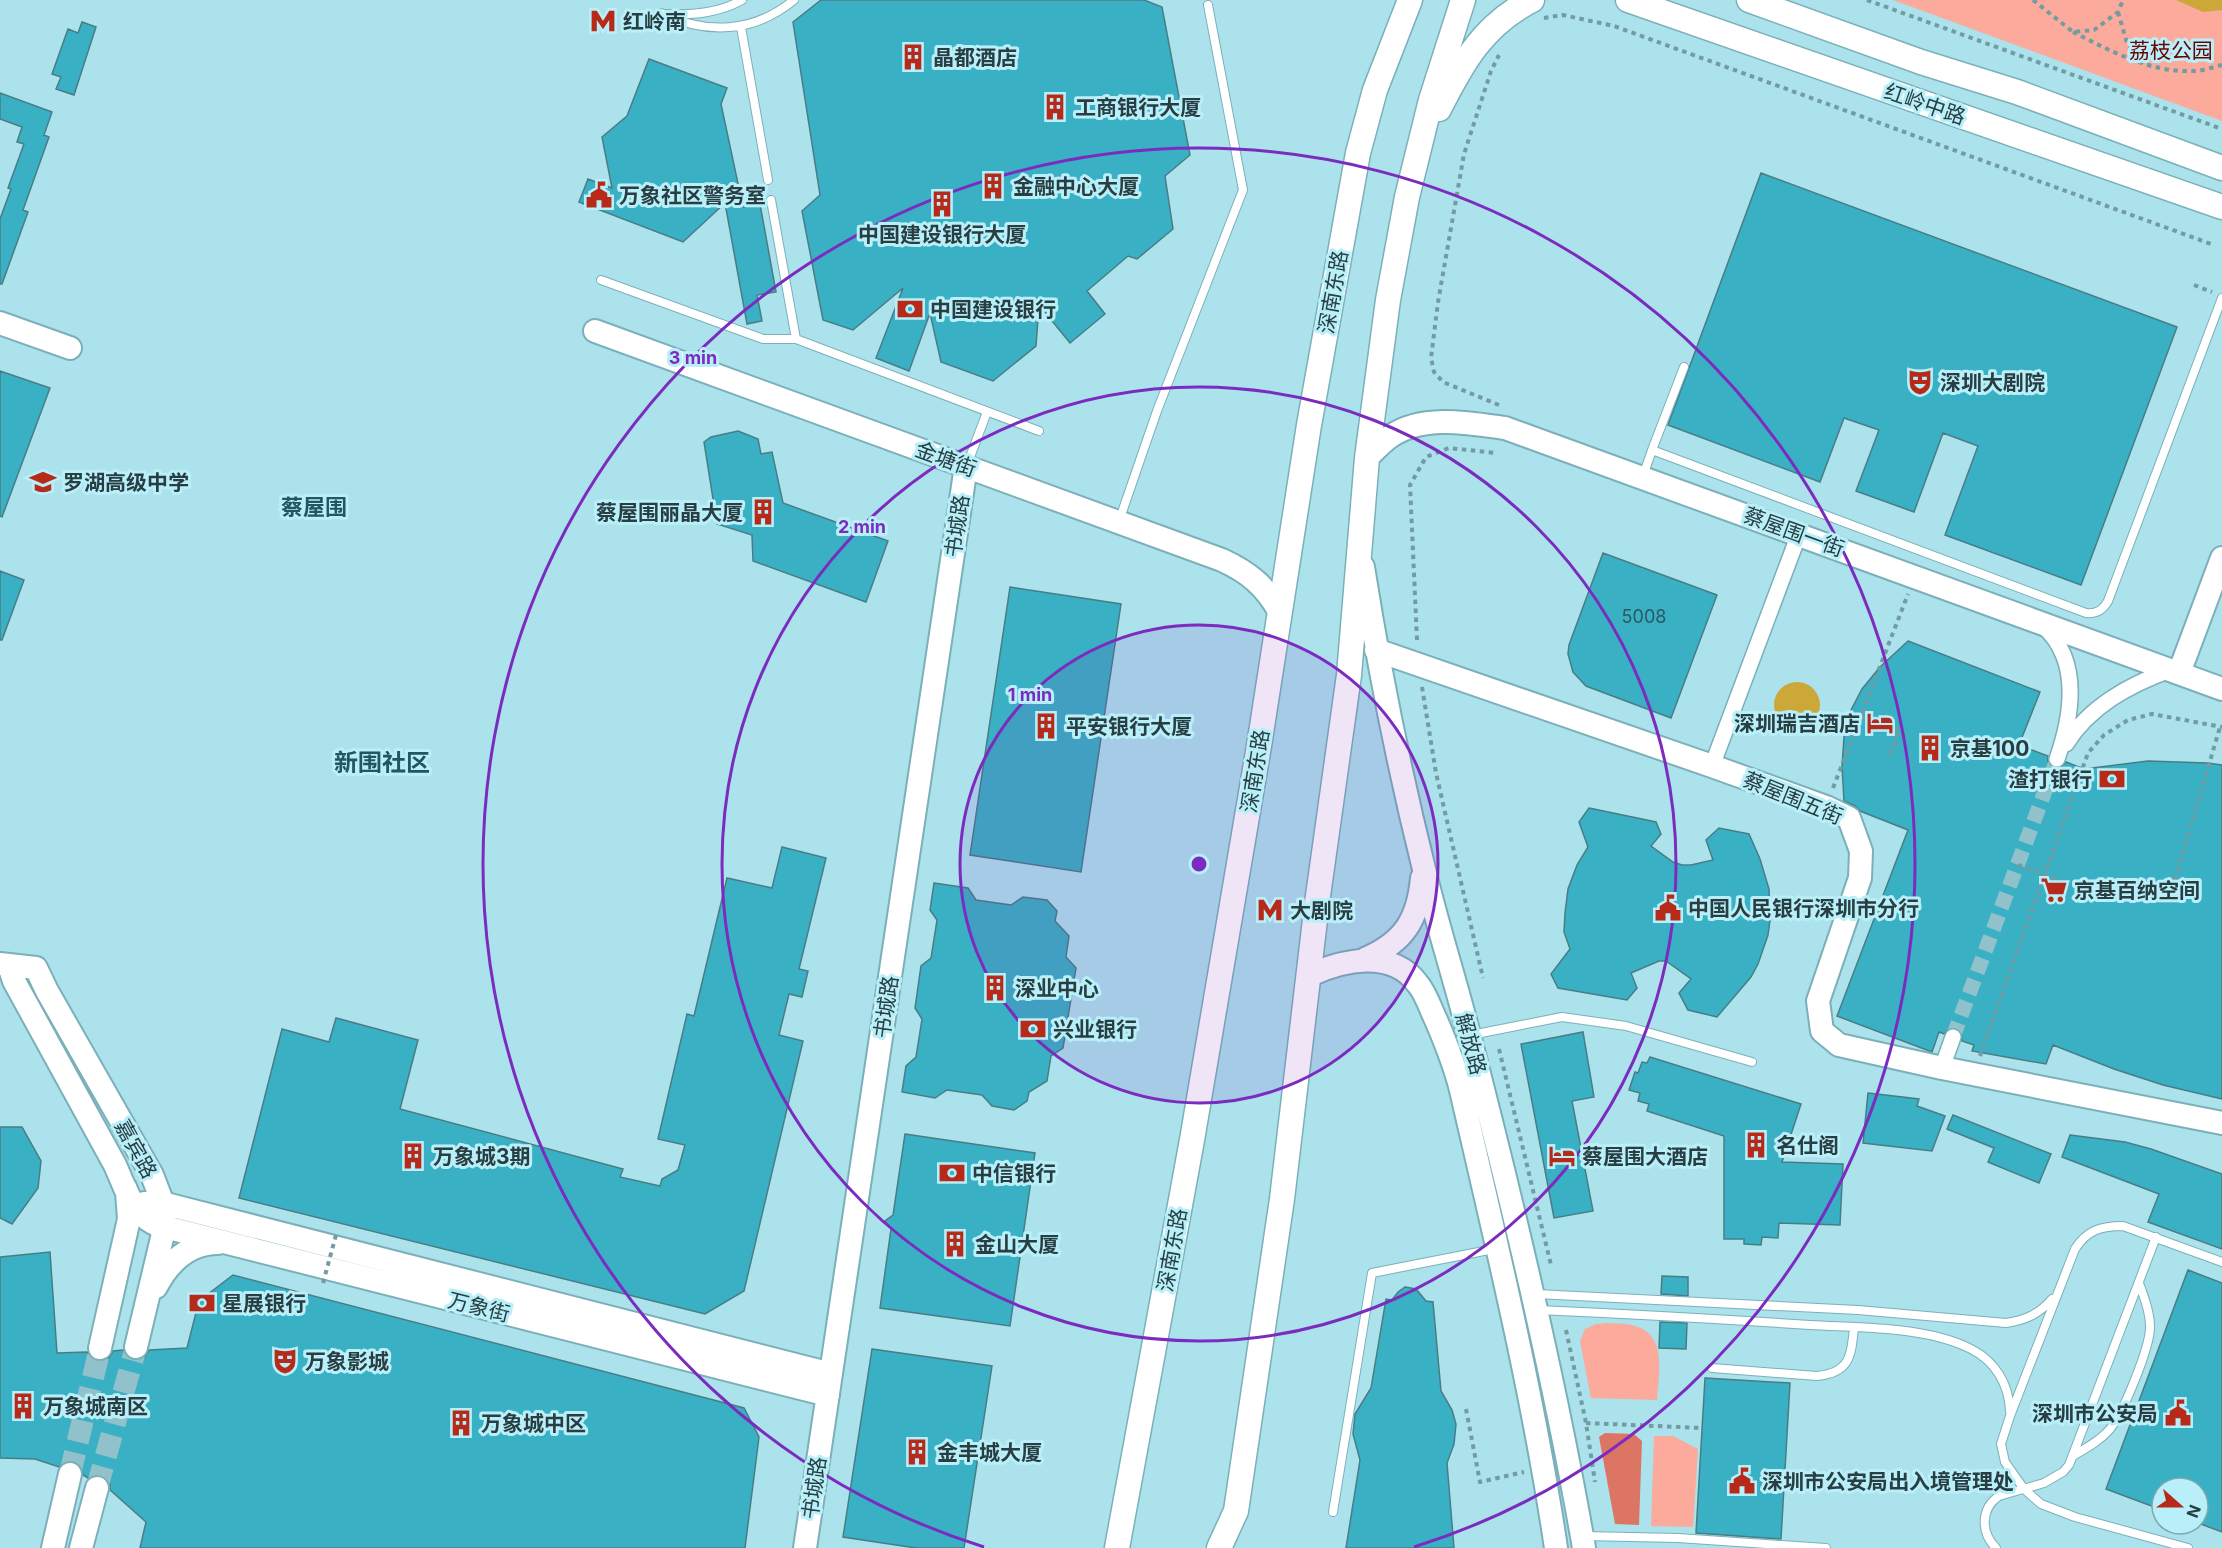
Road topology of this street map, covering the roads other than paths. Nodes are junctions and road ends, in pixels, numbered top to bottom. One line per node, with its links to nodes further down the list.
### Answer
1 (742, 0): 12 (lane)
2 (794, 0): 12 (lane)
3 (1390, 0): 13 (main road)
4 (1410, 0): 13 (main road, 深南东路)
5 (1463, 0): 14 (main road)
6 (1608, 0): 11 (main road)
7 (1628, 0): 11 (main road, 红岭中路)
8 (1749, 0): 15 (main road, 红岭中路)
9 (1208, 5): 32 (lane)
10 (1535, 10): 14 (main road)
11 (1700, 26): 18 (main road, 红岭中路)
12 (741, 27): 16 (lane)
13 (1375, 90): 36 (main road, 深南东路)
14 (1419, 149): 29 (main road)
15 (2222, 168)
16 (768, 180)
17 (771, 200): 23 (lane)
18 (2222, 207)
19 (601, 280): 23 (lane)
20 (2222, 297): 28 (lane)
21 (0, 323): 24 (street)
22 (595, 331): 30 (street, 金塘街)
23 (796, 339): 26 (lane)
24 (70, 348)
25 (1684, 367): 28 (lane)
26 (987, 411): 27 (lane); 30 (lane)
27 (1039, 431)
28 (1652, 450): 31 (lane)
29 (1367, 458): 31 (street, 蔡屋围一街); 34 (main road)
30 (966, 466): 32 (street, 金塘街); 67 (street, 书城路)
31 (1642, 477): 33 (street, 蔡屋围一街)
32 (1118, 522): 36 (street, 金塘街)
33 (1799, 534): 37 (street, 蔡屋围一街); 41 (street)
34 (1359, 540): 38 (street, 解放路); 45 (main road)
35 (2222, 558): 39 (street)
36 (1280, 612): 78 (main road, 深南东路)
37 (2039, 622): 39 (street, 蔡屋围一街); 39 (street)
38 (1376, 650): 41 (street, 蔡屋围五街); 42 (street, 解放路)
39 (2174, 671): 40 (street, 蔡屋围一街)
40 (2222, 689)
41 (1712, 766): 49 (street, 蔡屋围五街)
42 (1423, 868): 43 (street); 46 (street, 解放路)
43 (1365, 960): 45 (street, 解放路); 57 (street, 解放路)
44 (3, 970): 51 (street, 嘉宾路); 52 (street, 嘉宾路)
45 (1310, 975): 79 (main road)
46 (1469, 1036): 48 (lane); 61 (street, 解放路)
47 (1953, 1037): 49 (street)
48 (1752, 1062)
49 (1942, 1068): 50 (street, 蔡屋围五街)
50 (2222, 1123)
51 (124, 1187): 53 (street, 万象街)
52 (162, 1203): 53 (street, 万象街); 54 (street, 嘉宾路); 67 (street, 万象街)
53 (132, 1209): 54 (street, 万象街); 65 (street, 嘉宾路)
54 (164, 1227): 56 (street, 万象街); 62 (street, 嘉宾路)
55 (2156, 1238): 58 (lane); 59 (lane); 60 (lane)
56 (232, 1244): 62 (street); 67 (street, 万象街)
57 (1497, 1248): 73 (lane); 80 (street, 解放路)
58 (2222, 1262)
59 (2139, 1282): 69 (lane); 69 (lane)
60 (2057, 1293): 61 (lane); 68 (lane)
61 (1535, 1302): 63 (lane); 74 (street, 解放路)
62 (145, 1316): 64 (street, 嘉宾路)
63 (1854, 1328): 66 (lane); 68 (lane)
64 (136, 1347)
65 (100, 1348)
66 (1712, 1368)
67 (830, 1385): 77 (street, 书城路)
68 (2010, 1416): 72 (lane)
69 (2073, 1456): 72 (lane)
70 (70, 1474): 75 (street)
71 (97, 1488): 76 (street)
72 (2024, 1489): 82 (lane); 83 (lane)
73 (1334, 1512)
74 (1583, 1542): 81 (lane)
75 (53, 1548)
76 (81, 1548)
77 (805, 1548)
78 (1118, 1548)
79 (1219, 1548)
80 (1556, 1548)
81 (1826, 1548)
82 (1996, 1548)
83 (2188, 1548)

